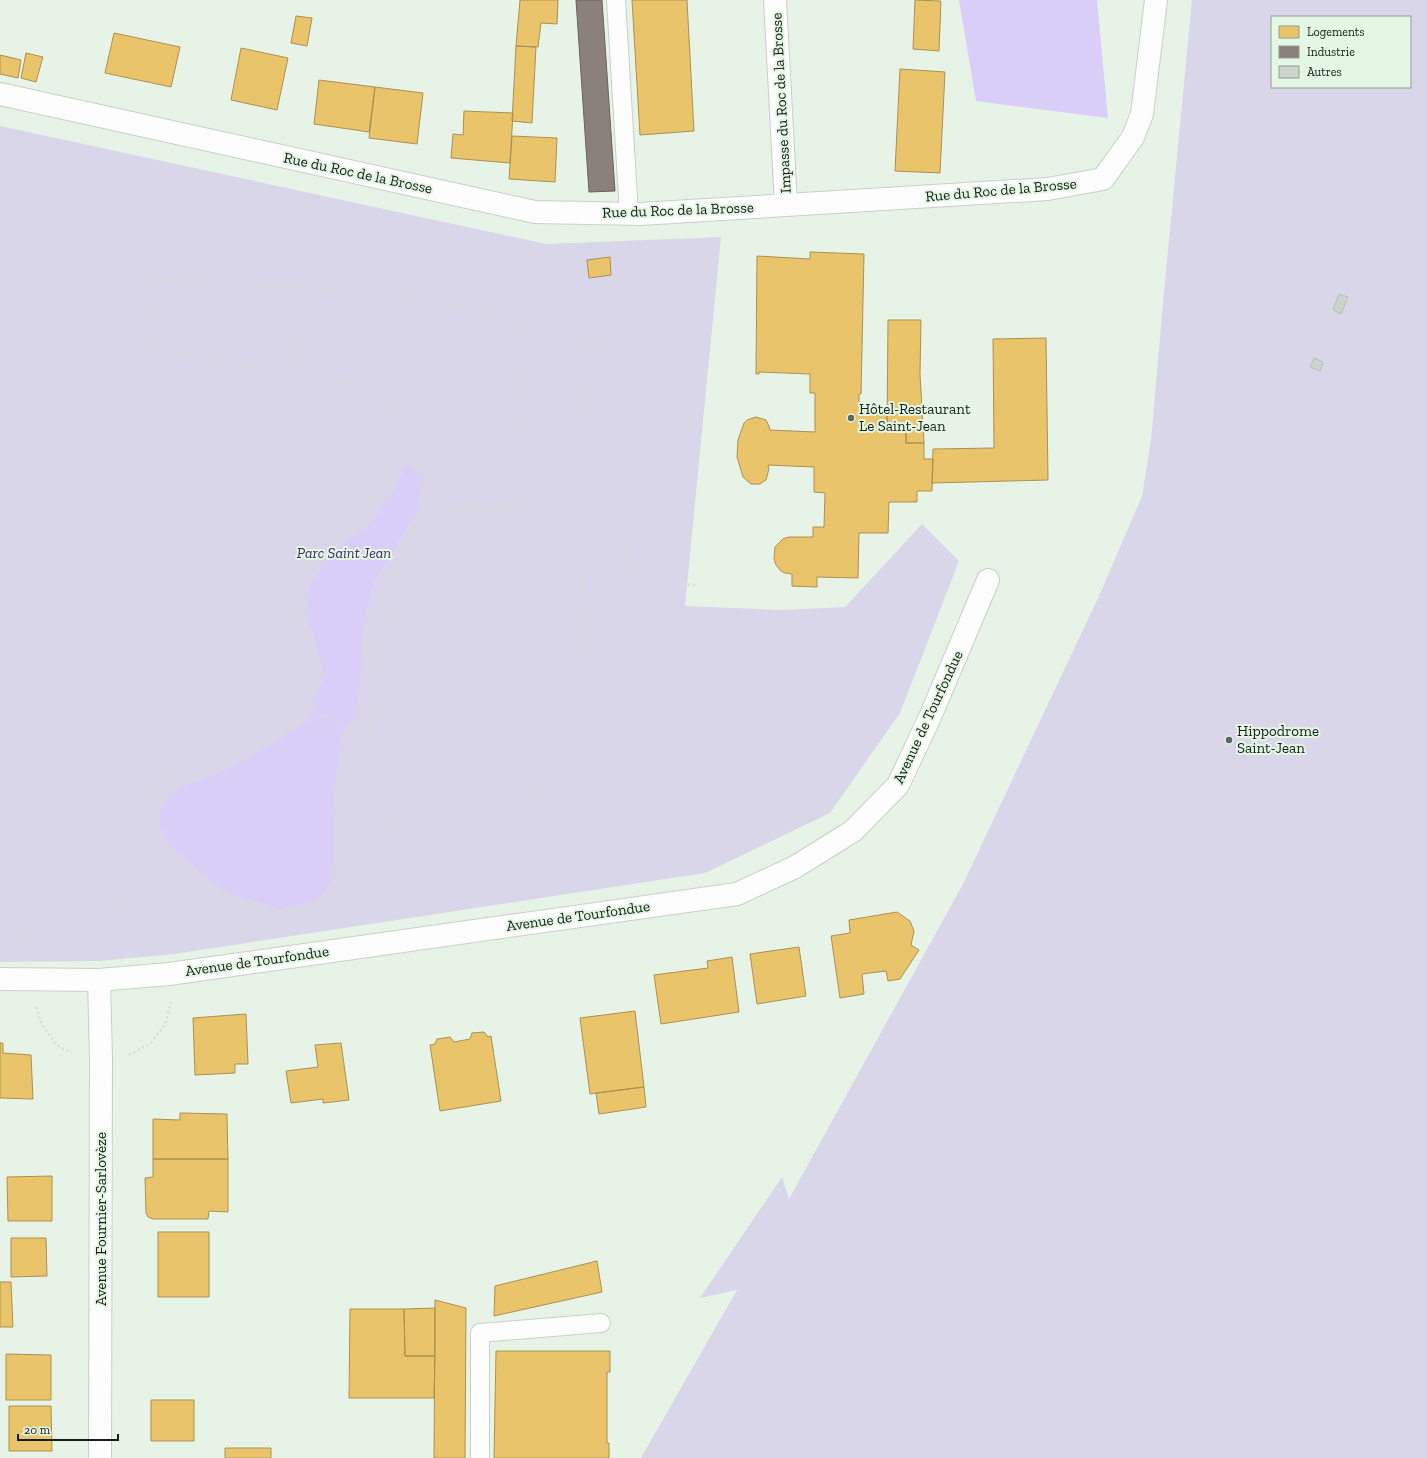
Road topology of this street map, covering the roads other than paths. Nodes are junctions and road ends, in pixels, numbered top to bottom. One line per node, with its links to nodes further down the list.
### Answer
1 (616, 0): 6 (lane)
2 (775, 0): 5 (street, Impasse du Roc de la Brosse)
3 (1156, 0): 5 (street, Rue du Roc de la Brosse)
4 (0, 94): 6 (street, Rue du Roc de la Brosse)
5 (786, 205): 6 (street, Rue du Roc de la Brosse)
6 (629, 214)
7 (988, 580): 9 (street, Avenue de Tourfondue)
8 (0, 979): 9 (street, Avenue de Tourfondue)
9 (99, 980): 11 (street, Avenue Fournier-Sarlovèze)
10 (601, 1323): 12 (lane)
11 (100, 1458)
12 (480, 1458)

